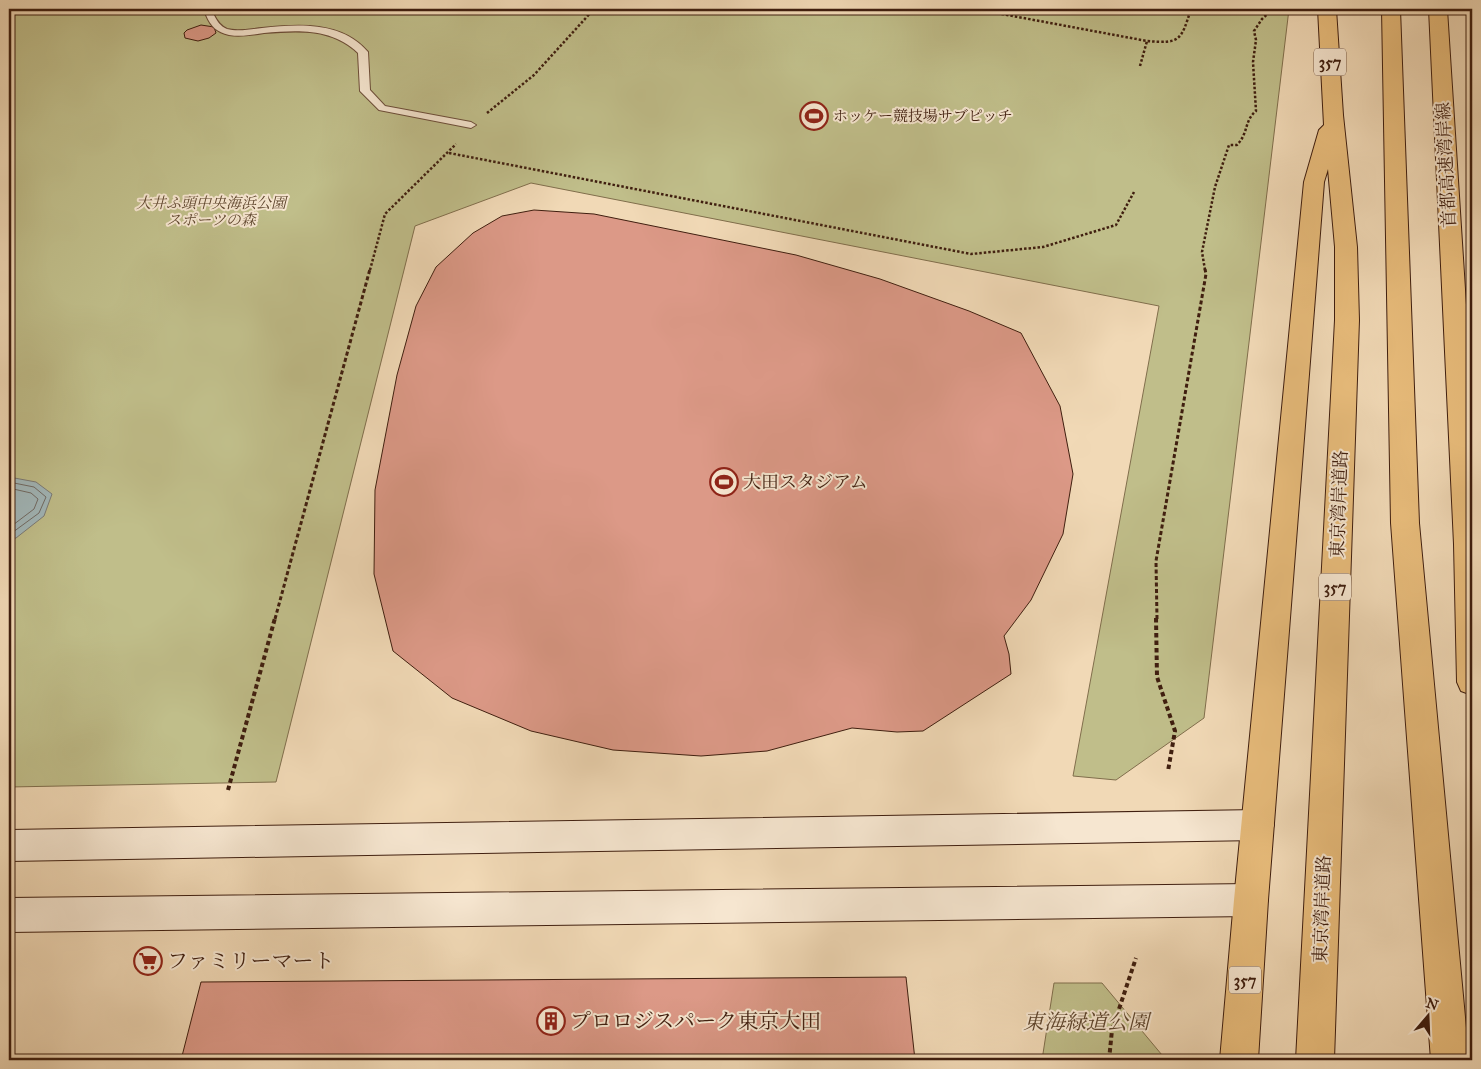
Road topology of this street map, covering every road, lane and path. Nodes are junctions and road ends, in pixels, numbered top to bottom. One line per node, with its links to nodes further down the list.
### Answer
1 (213, 9): 12 (lane)
2 (594, 9): 12 (path)
3 (975, 9): 9 (path)
4 (1191, 9): 9 (path)
5 (1273, 9): 16 (path)
6 (1327, 9): 11 (highway, 東京湾岸道路 / 357)
7 (1391, 9): 26 (highway)
8 (1438, 9): 15 (highway, 首都高速湾岸線)
9 (1147, 41): 10 (path)
10 (1140, 66)
11 (1333, 114): 18 (highway, 357); 25 (highway, 東京湾岸道路 / 357)
12 (471, 126): 13 (path)
13 (448, 152): 14 (path); 17 (path)
14 (1134, 192)
15 (1472, 682)
16 (1168, 771)
17 (228, 790)
18 (1258, 825): 19 (street); 20 (highway, 357)
19 (9, 846)
20 (1251, 900): 21 (street); 24 (highway, 357)
21 (9, 915)
22 (1136, 958): 23 (path)
23 (1108, 1060)
24 (1239, 1060)
25 (1316, 1060)
26 (1450, 1060)

